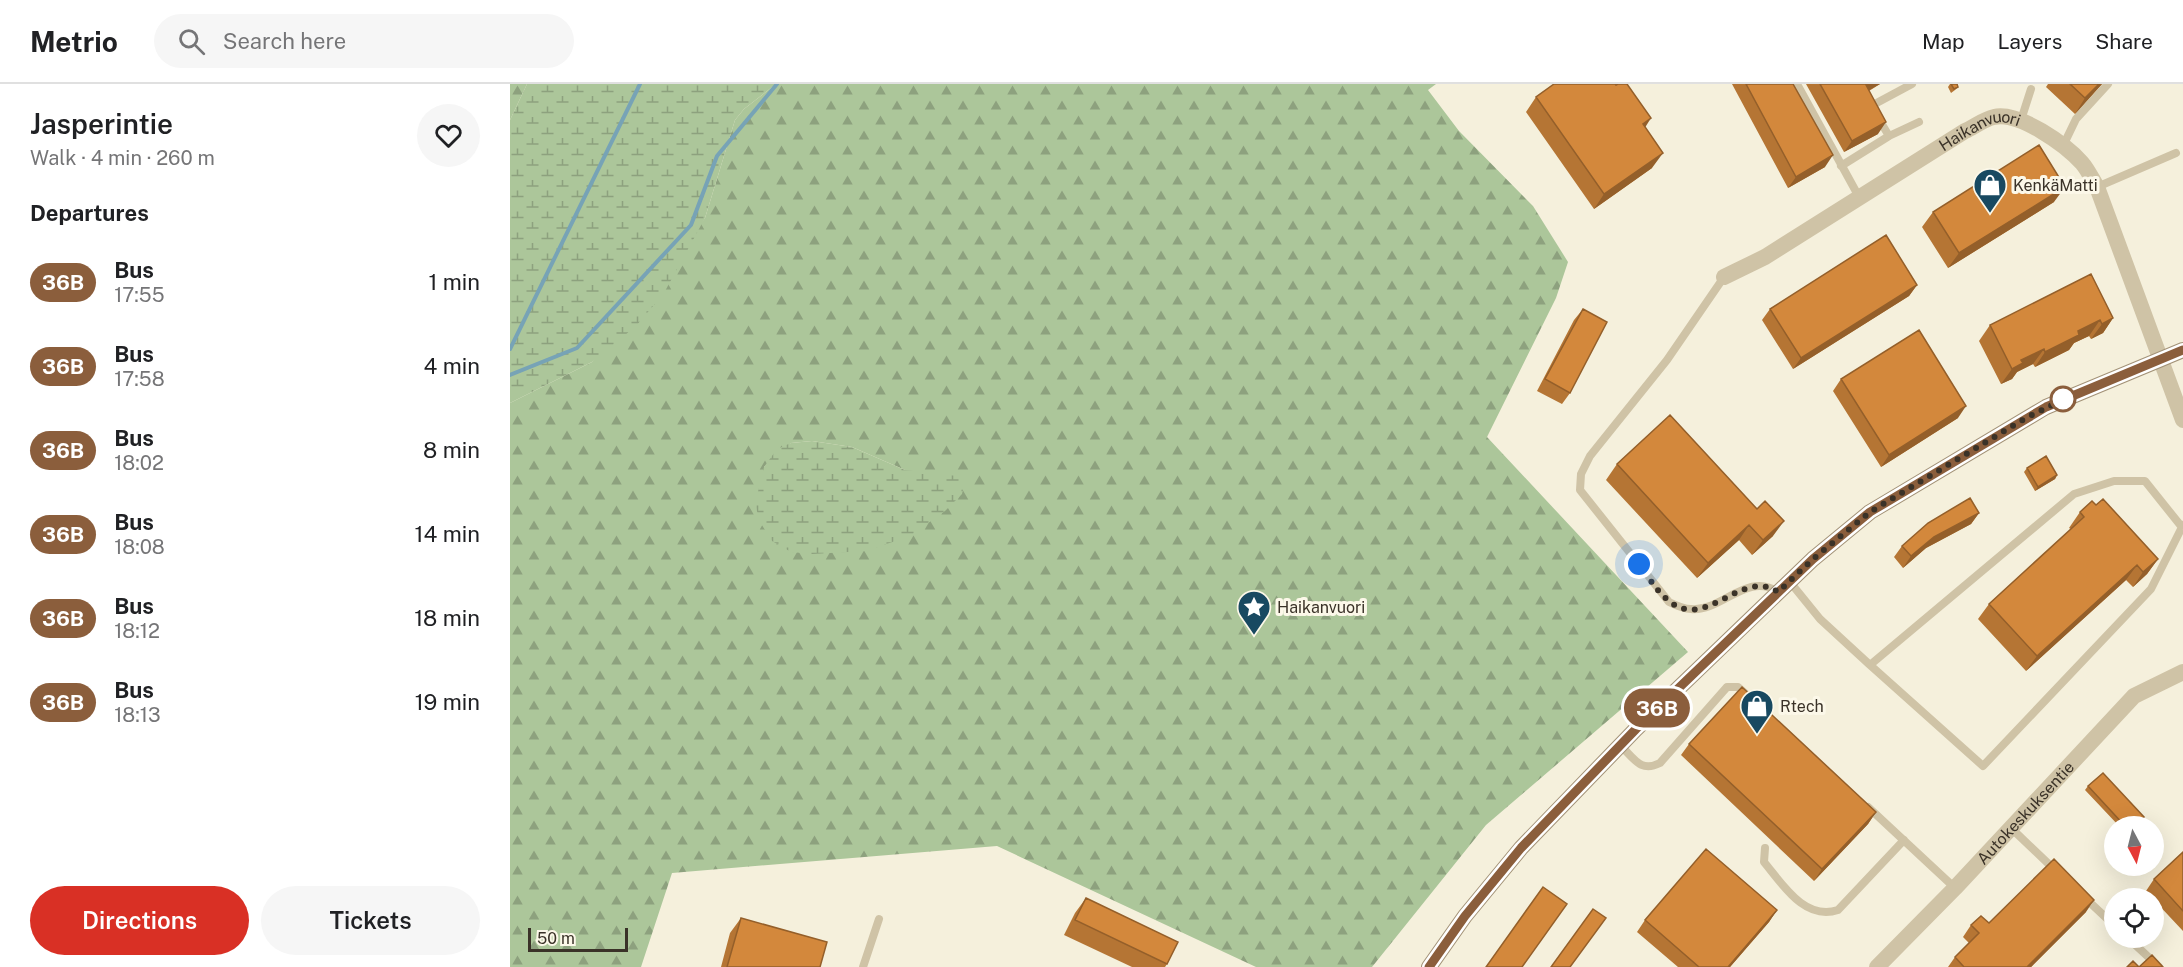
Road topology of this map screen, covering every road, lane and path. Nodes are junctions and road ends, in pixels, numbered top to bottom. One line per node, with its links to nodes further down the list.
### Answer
1 (1797, 84): 10 (lane)
2 (2108, 84): 8 (lane)
3 (1915, 86): 7 (lane)
4 (2031, 89): 5 (lane)
5 (2021, 120): 8 (street, Haikanvuori); 12 (street, Haikanvuori)
6 (1919, 122): 7 (lane)
7 (1889, 136): 10 (lane)
8 (2062, 146): 11 (street, Haikanvuori)
9 (2176, 153): 11 (lane)
10 (1841, 166): 12 (lane)
11 (2097, 187): 15 (street, Haikanvuori)
12 (1859, 197): 13 (street, Haikanvuori)
13 (1724, 277): 18 (lane)
14 (2183, 350): 15 (main road)
15 (2160, 360): 16 (street); 18 (main road)
16 (2183, 420)
17 (2182, 525): 19 (lane); 19 (lane)
18 (1784, 587): 19 (lane); 22 (main road)
19 (1870, 665)
20 (2183, 672): 24 (street, Autokeskuksentie)
21 (1758, 704): 22 (lane)
22 (1620, 745): 34 (main road)
23 (1861, 800): 25 (lane)
24 (2011, 828): 27 (lane); 28 (street, Autokeskuksentie)
25 (1904, 840): 26 (lane); 28 (lane)
26 (1765, 848)
27 (2061, 876)
28 (1955, 888): 35 (street, Autokeskuksentie)
29 (2077, 891): 30 (lane)
30 (2104, 916)
31 (879, 919): 33 (lane)
32 (2139, 948): 36 (lane)
33 (862, 967)
34 (1429, 967)
35 (1877, 967)
36 (2159, 967)

